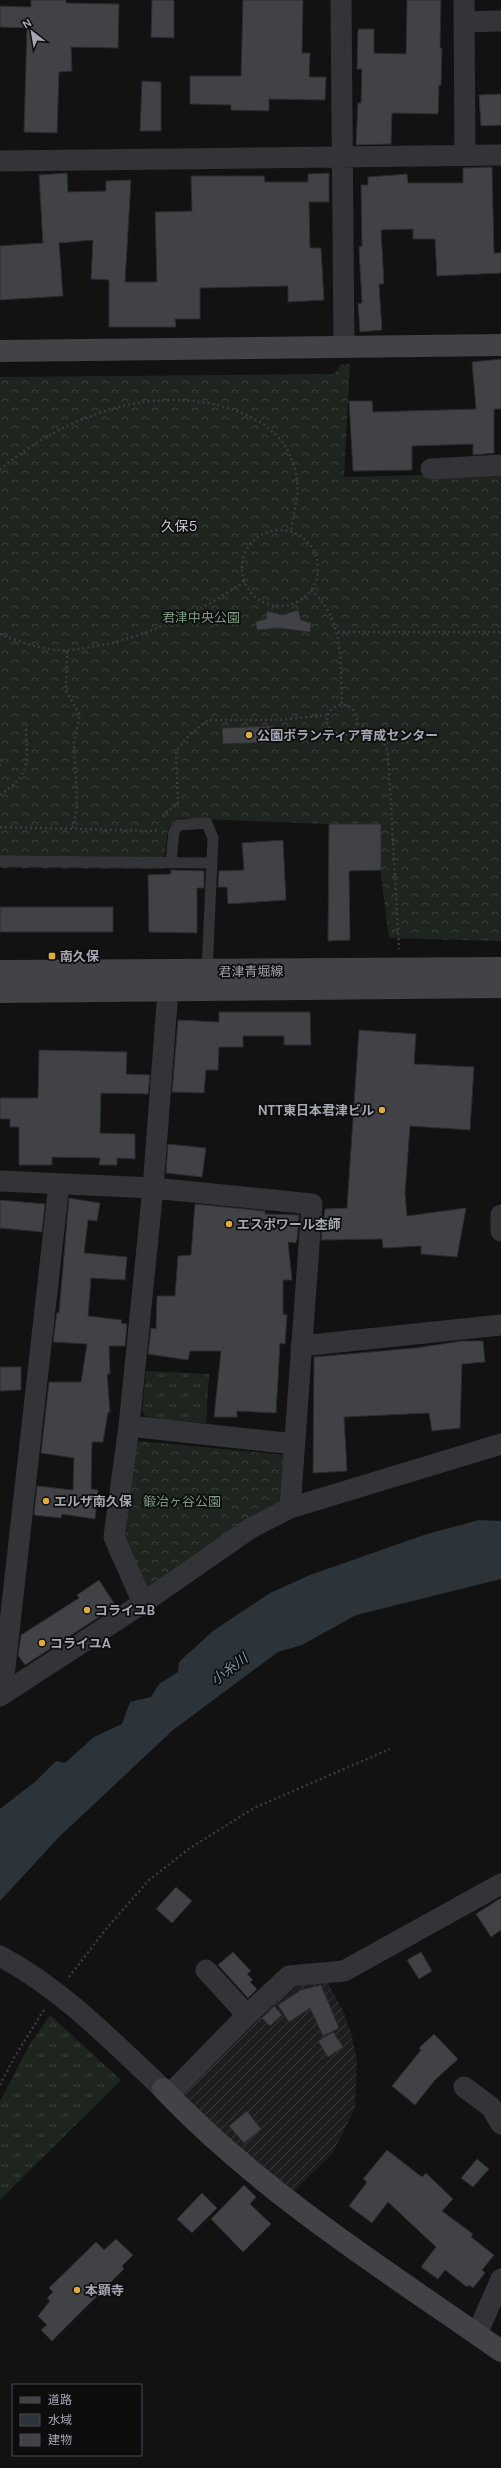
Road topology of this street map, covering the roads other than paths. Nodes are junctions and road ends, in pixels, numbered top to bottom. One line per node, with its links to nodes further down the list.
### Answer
1 (340, 0): 7 (street)
2 (464, 0): 3 (street)
3 (464, 22): 4 (street); 5 (street)
4 (501, 22)
5 (465, 155): 6 (street); 7 (street)
6 (501, 155)
7 (342, 157): 8 (street); 10 (street)
8 (0, 161)
9 (501, 345): 10 (main road)
10 (344, 347): 11 (main road)
11 (0, 351)
12 (501, 465): 13 (street)
13 (431, 469)
14 (0, 861): 15 (lane)
15 (171, 862): 16 (lane); 16 (lane)
16 (211, 863): 19 (lane)
17 (501, 968): 19 (main road, 君津青堀線)
18 (0, 971): 19 (main road, 君津青堀線)
19 (207, 971)
20 (501, 987): 21 (main road, 君津青堀線)
21 (168, 990): 22 (main road, 君津青堀線); 25 (street)
22 (0, 992)
23 (0, 1182): 24 (street)
24 (59, 1184): 25 (street); 35 (street)
25 (153, 1188): 29 (street); 30 (street)
26 (501, 1215): 27 (street)
27 (501, 1231)
28 (501, 1325): 29 (street)
29 (301, 1346): 31 (street)
30 (129, 1426): 31 (street); 34 (street)
31 (294, 1444): 33 (street)
32 (501, 1444): 33 (street)
33 (290, 1508): 34 (street)
34 (143, 1603): 35 (street)
35 (1, 1695)
36 (501, 1884): 39 (street)
37 (0, 1956): 41 (street)
38 (206, 1970): 39 (street)
39 (247, 2015): 41 (street)
40 (464, 2088): 42 (street)
41 (166, 2092): 44 (main road)
42 (501, 2124)
43 (501, 2279): 44 (street)
44 (477, 2334): 45 (main road)
45 (501, 2351)

